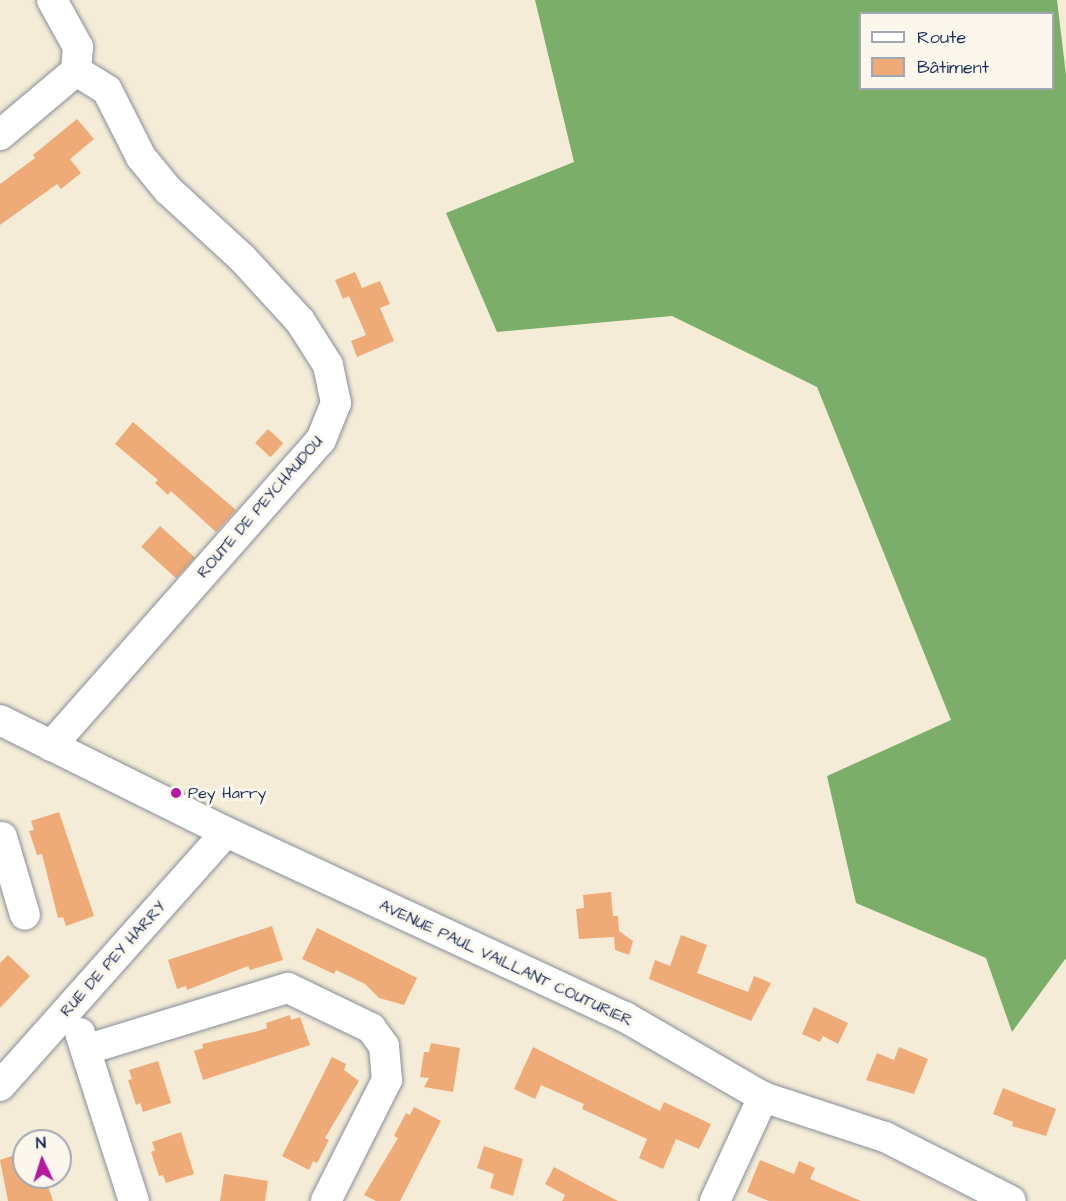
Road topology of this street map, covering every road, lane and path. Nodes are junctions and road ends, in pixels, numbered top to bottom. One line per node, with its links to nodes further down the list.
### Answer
1 (52, 0): 2 (street)
2 (76, 72): 3 (street); 5 (street, ROUTE DE PEYCHAUDOU)
3 (0, 135)
4 (0, 720): 5 (street, AVENUE PAUL VAILLANT COUTURIER)
5 (51, 746): 6 (street, AVENUE PAUL VAILLANT COUTURIER)
6 (226, 832): 9 (street, RUE DE PEY HARRY); 12 (street, AVENUE PAUL VAILLANT COUTURIER)
7 (2, 837): 8 (street)
8 (14, 906)
9 (62, 1017): 10 (street); 11 (street, RUE DE PEY HARRY)
10 (88, 1050): 13 (street); 14 (street)
11 (6, 1069)
12 (763, 1097): 15 (street); 16 (street, AVENUE PAUL VAILLANT COUTURIER)
13 (134, 1201)
14 (326, 1201)
15 (715, 1201)
16 (1011, 1201)

